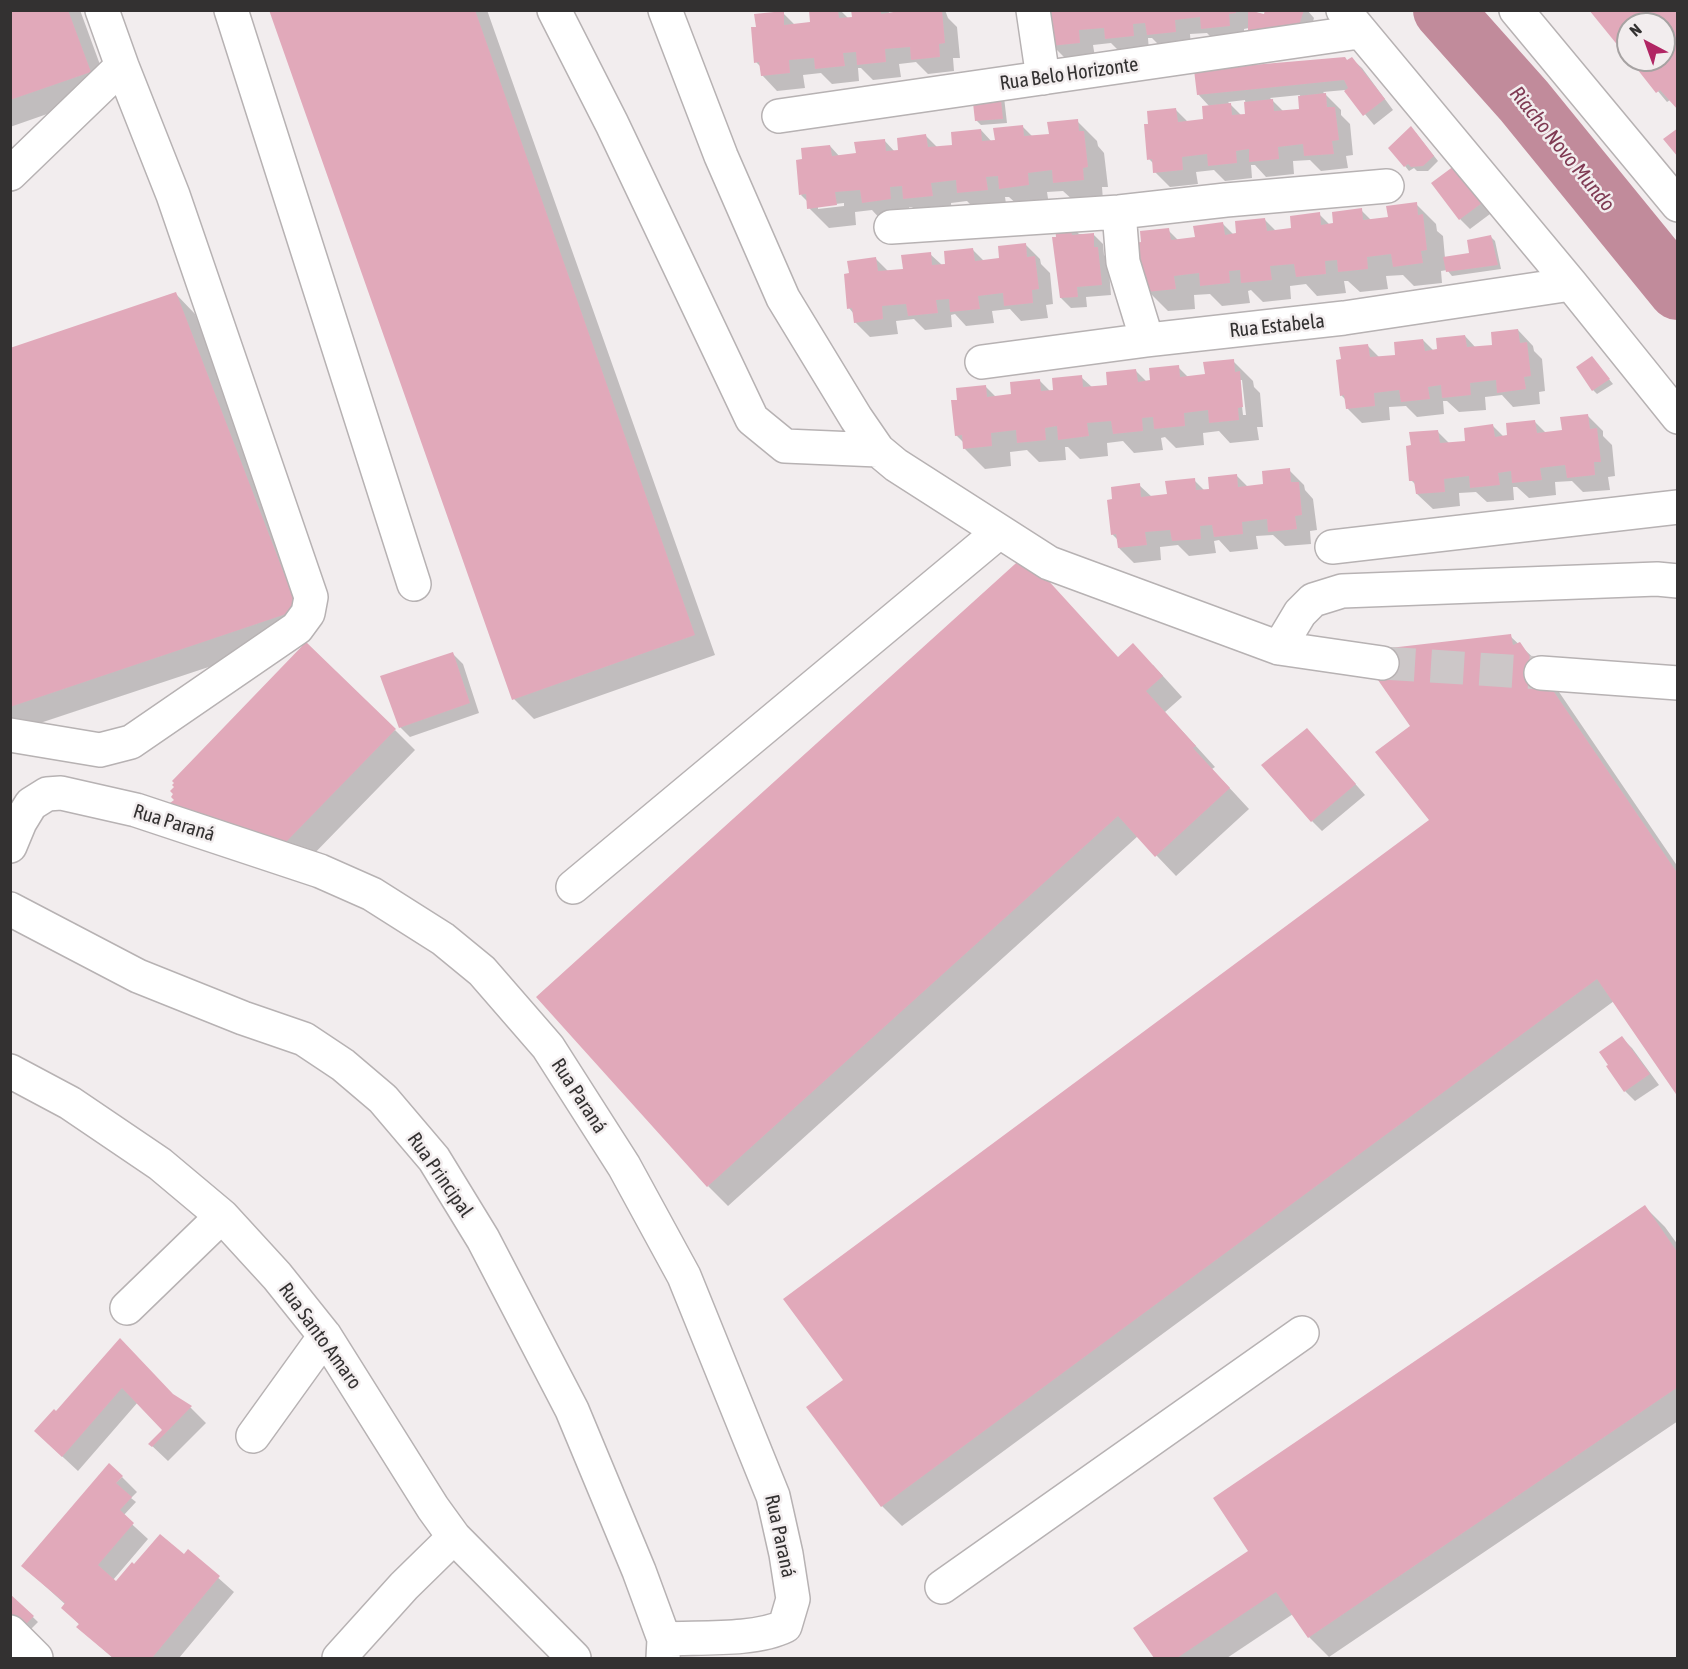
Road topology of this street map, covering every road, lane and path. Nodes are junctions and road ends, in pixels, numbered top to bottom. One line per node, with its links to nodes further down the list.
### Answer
1 (102, 10): 8 (street)
2 (231, 10): 25 (street)
3 (554, 10): 20 (street)
4 (665, 10): 20 (street)
5 (1032, 10): 9 (street)
6 (1516, 10): 13 (street)
7 (1351, 21): 9 (street, Rua Belo Horizonte); 16 (street)
8 (122, 66): 11 (street); 30 (street)
9 (1043, 78): 10 (street, Rua Belo Horizonte)
10 (779, 116)
11 (10, 174)
12 (1387, 186): 14 (street)
13 (1677, 205)
14 (1119, 212): 15 (street); 17 (street)
15 (891, 227)
16 (1571, 285): 17 (street, Rua Estabela); 19 (street)
17 (1147, 340): 18 (street, Rua Estabela)
18 (982, 362)
19 (1677, 417)
20 (878, 450): 22 (street)
21 (1677, 507): 23 (street)
22 (999, 532): 26 (street); 32 (street)
23 (1332, 547)
24 (1677, 581): 26 (street)
25 (414, 584)
26 (1279, 648): 27 (street)
27 (1382, 663)
28 (1541, 673): 29 (street)
29 (1677, 683)
30 (10, 735)
31 (10, 846): 43 (street, Rua Paraná)
32 (573, 887)
33 (10, 909): 43 (street, Rua Principal)
34 (10, 1071): 35 (street, Rua Santo Amaro)
35 (222, 1216): 36 (street); 38 (street, Rua Santo Amaro)
36 (127, 1308)
37 (1302, 1333): 41 (street)
38 (325, 1336): 39 (street); 40 (street, Rua Santo Amaro)
39 (253, 1436)
40 (454, 1537): 45 (street); 46 (street, Rua Santo Amaro)
41 (942, 1587)
42 (10, 1632): 44 (street)
43 (664, 1649): 47 (street)
44 (36, 1659)
45 (339, 1659)
46 (574, 1659)
47 (638, 1659)

